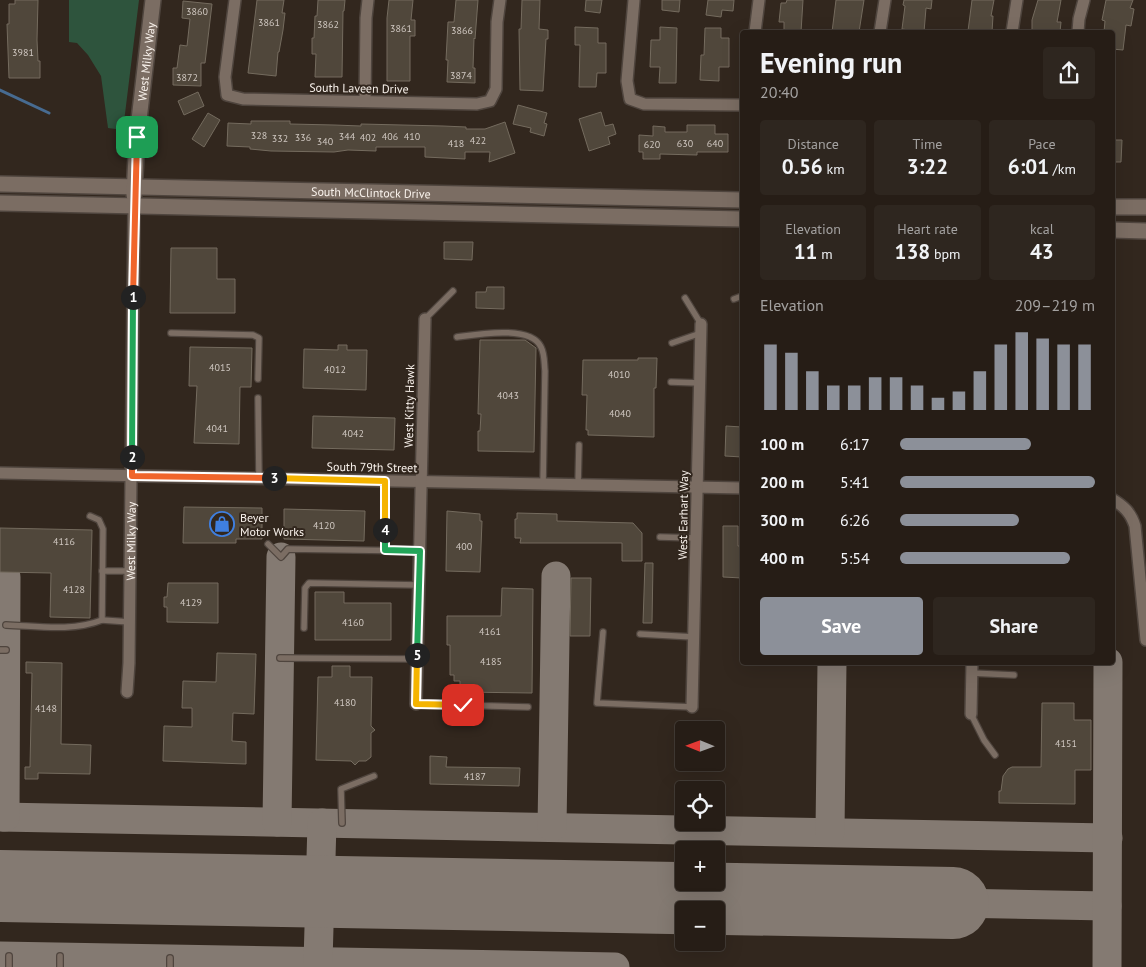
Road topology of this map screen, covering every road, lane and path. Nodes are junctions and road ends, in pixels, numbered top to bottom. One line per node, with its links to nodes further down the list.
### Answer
1 (153, 0): 17 (main road, West Milky Way)
2 (235, 0): 14 (street, South Laveen Drive)
3 (368, 0): 14 (street)
4 (500, 0): 14 (street, South Laveen Drive)
5 (634, 0): 15 (street)
6 (759, 0): 10 (street)
7 (884, 0): 11 (street)
8 (1017, 0): 12 (street)
9 (1084, 0): 13 (street)
10 (755, 30)
11 (880, 30)
12 (1012, 30)
13 (1078, 30)
14 (365, 101)
15 (740, 105)
16 (0, 184): 17 (main road, South McClintock Drive)
17 (134, 186): 18 (main road, South McClintock Drive); 20 (main road, West Milky Way)
18 (740, 200)
19 (0, 203): 20 (main road, South McClintock Drive)
20 (134, 206): 23 (main road, South McClintock Drive); 41 (street, West Milky Way)
21 (1115, 207): 22 (main road)
22 (1146, 207)
23 (740, 220)
24 (1115, 230): 25 (main road)
25 (1146, 230)
26 (452, 291): 30 (lane)
27 (740, 297): 29 (lane)
28 (685, 298): 31 (lane)
29 (734, 299)
30 (425, 319): 44 (street, West Kitty Hawk)
31 (701, 328): 34 (lane); 37 (street, West Earhart Way)
32 (171, 333): 35 (lane)
33 (457, 337): 45 (lane)
34 (672, 343)
35 (258, 379)
36 (671, 382): 37 (lane)
37 (700, 383): 47 (street, West Earhart Way)
38 (258, 398): 42 (lane)
39 (579, 445): 46 (lane)
40 (0, 473): 41 (street, South 79th Street)
41 (132, 476): 42 (street, South 79th Street); 57 (street, West Milky Way)
42 (259, 478): 43 (street, South 79th Street)
43 (385, 481): 44 (street, South 79th Street); 54 (lane)
44 (421, 481): 45 (street, South 79th Street); 55 (street, West Kitty Hawk)
45 (543, 484): 46 (street, South 79th Street)
46 (578, 485): 47 (street, South 79th Street)
47 (697, 487): 48 (street, South 79th Street); 52 (street, West Earhart Way)
48 (740, 488)
49 (1115, 500): 66 (street)
50 (90, 516): 56 (lane)
51 (660, 537): 52 (lane)
52 (696, 538): 65 (street, West Earhart Way)
53 (268, 544): 54 (lane)
54 (385, 550): 55 (lane)
55 (420, 551): 58 (street, West Kitty Hawk)
56 (102, 571): 57 (lane); 59 (lane)
57 (130, 571): 60 (street, West Milky Way)
58 (419, 585): 62 (lane); 68 (street, West Kitty Hawk)
59 (102, 620): 60 (lane); 61 (lane)
60 (130, 622): 71 (street, West Milky Way)
61 (6, 625)
62 (304, 628)
63 (603, 632): 74 (lane)
64 (640, 634): 65 (lane)
65 (694, 637): 74 (street, West Earhart Way)
66 (1146, 640)
67 (280, 658): 68 (lane)
68 (417, 659): 72 (street, West Kitty Hawk)
69 (971, 668): 70 (lane); 75 (street)
70 (1014, 675)
71 (127, 692)
72 (416, 704): 73 (lane)
73 (528, 707)
74 (692, 707)
75 (971, 714): 76 (lane)
76 (995, 755)
77 (374, 776): 78 (lane)
78 (342, 823)
79 (9, 956): 82 (lane)
80 (60, 956): 83 (lane)
81 (170, 958): 84 (lane)
82 (9, 967)
83 (60, 967)
84 (170, 967)

